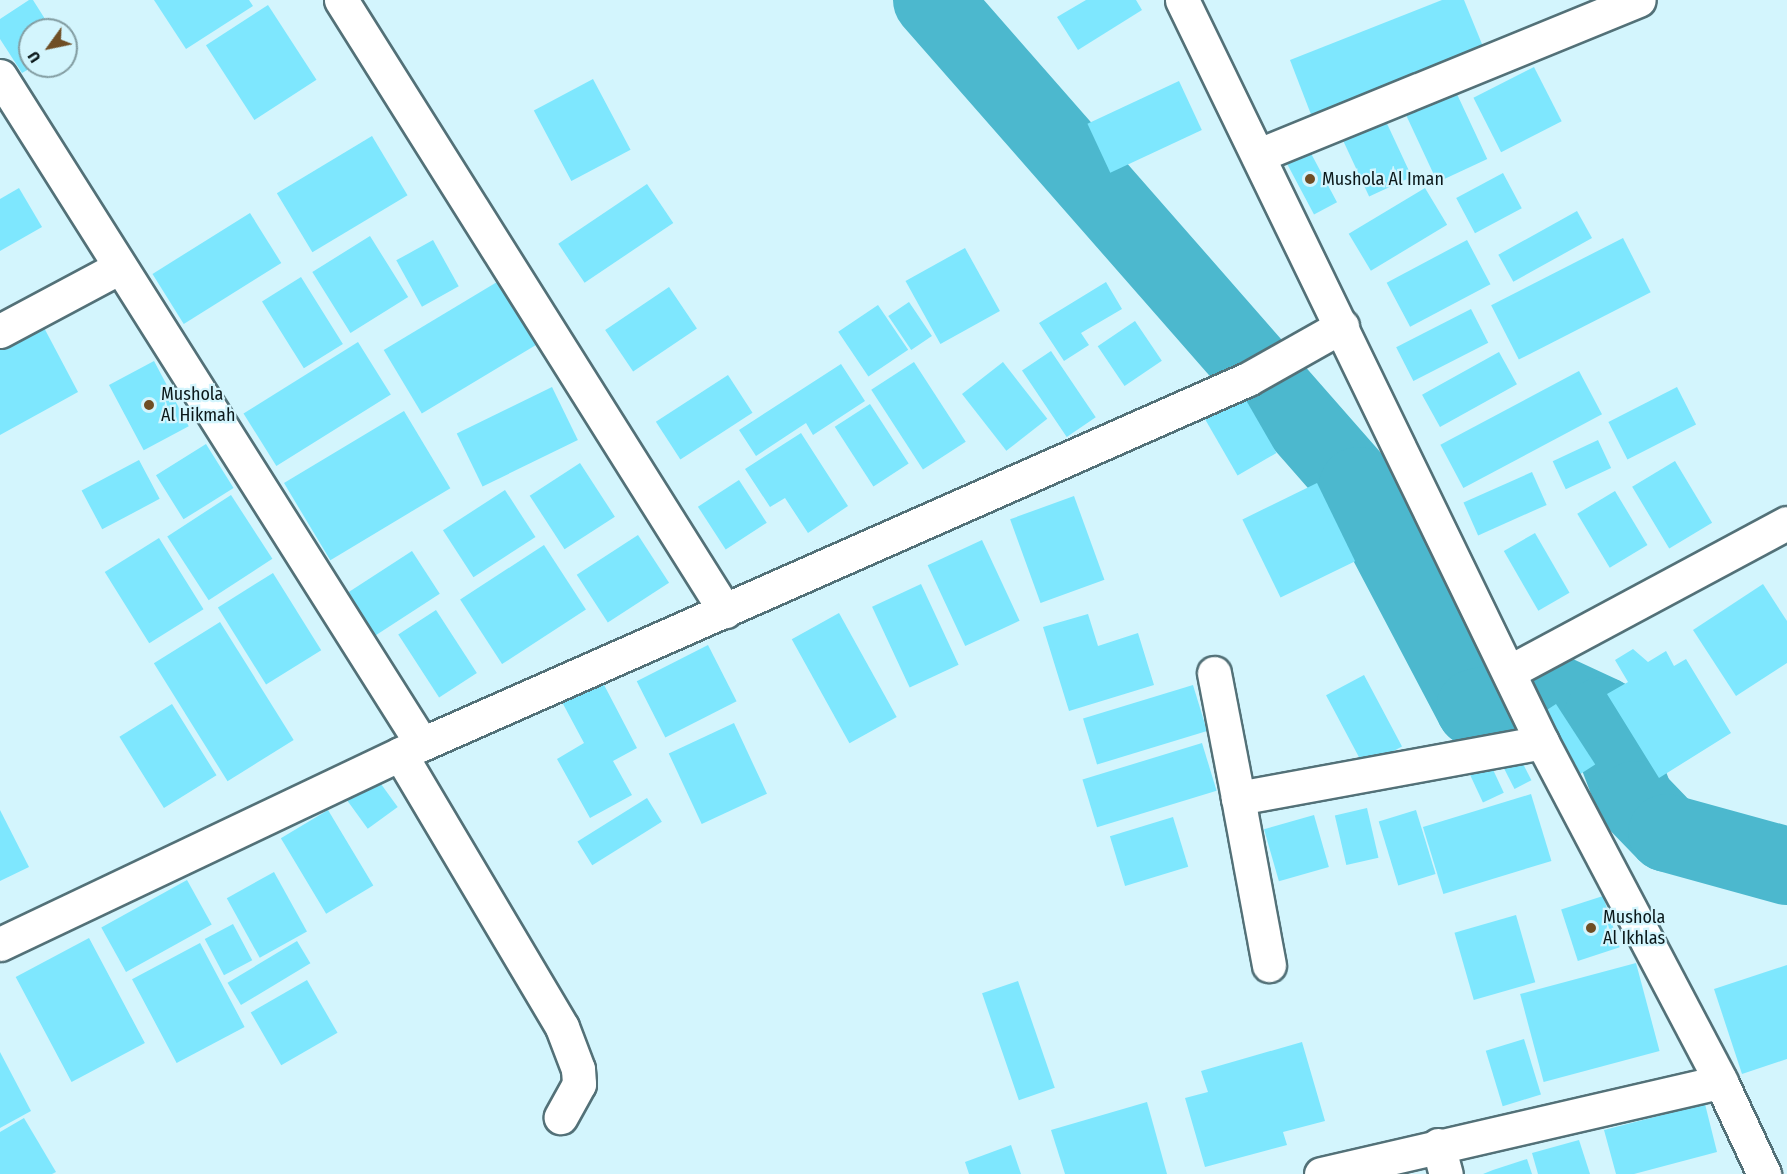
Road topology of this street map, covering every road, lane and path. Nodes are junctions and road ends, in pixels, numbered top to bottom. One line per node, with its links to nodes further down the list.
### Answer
1 (341, 0): 10 (street)
2 (1182, 0): 5 (street)
3 (1639, 0): 5 (street)
4 (0, 76): 6 (street)
5 (1258, 155): 7 (street)
6 (120, 267): 8 (street); 14 (street)
7 (1342, 326): 10 (street); 12 (street)
8 (0, 331)
9 (1787, 523): 12 (street)
10 (725, 611): 14 (street)
11 (1214, 673): 15 (street)
12 (1512, 678): 13 (street)
13 (1539, 735): 15 (street); 18 (street)
14 (411, 749): 16 (street); 19 (street)
15 (1238, 798): 17 (street)
16 (0, 944)
17 (1269, 964)
18 (1721, 1082): 20 (street); 22 (street)
19 (561, 1117)
20 (1442, 1160): 21 (street)
21 (1321, 1174)
22 (1764, 1174)

